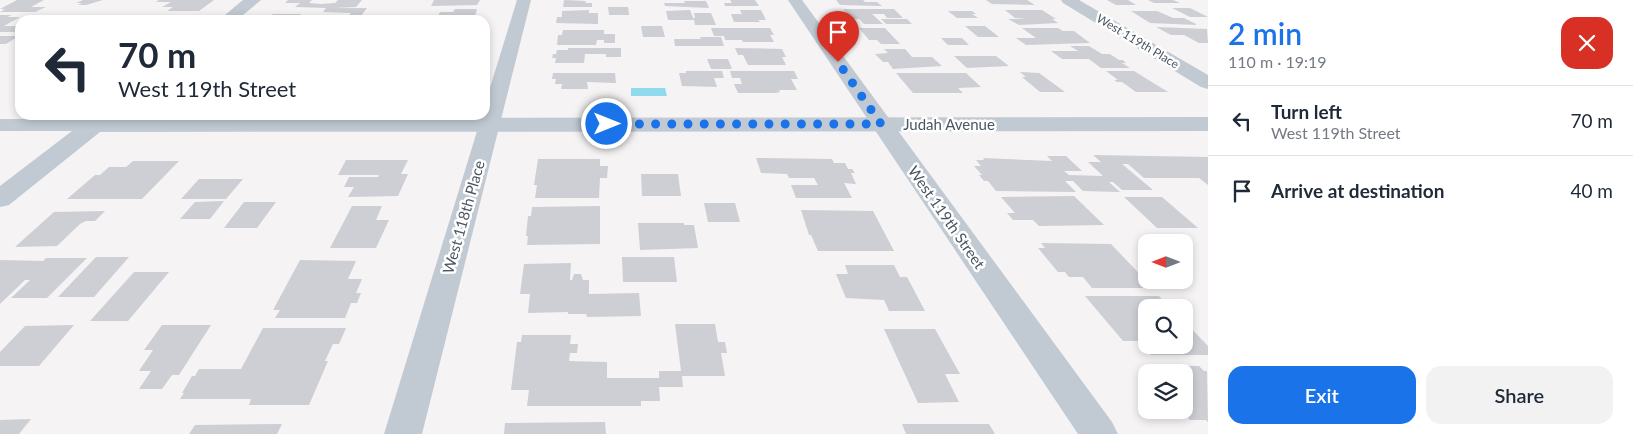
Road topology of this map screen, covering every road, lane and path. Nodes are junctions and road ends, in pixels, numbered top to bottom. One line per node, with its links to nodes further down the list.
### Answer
1 (253, 0): 5 (street)
2 (524, 0): 8 (street, West 118th Place)
3 (795, 0): 9 (street, West 119th Street)
4 (1068, 0): 6 (street, West 119th Place)
5 (234, 15)
6 (1208, 83)
7 (100, 120): 8 (street, Judah Avenue); 11 (street, Judah Avenue); 12 (street)
8 (489, 124): 9 (street, Judah Avenue); 13 (street, West 118th Place)
9 (881, 124): 10 (street, Judah Avenue); 14 (street, West 119th Street)
10 (1208, 124)
11 (0, 125)
12 (0, 199)
13 (403, 434)
14 (1099, 434)

